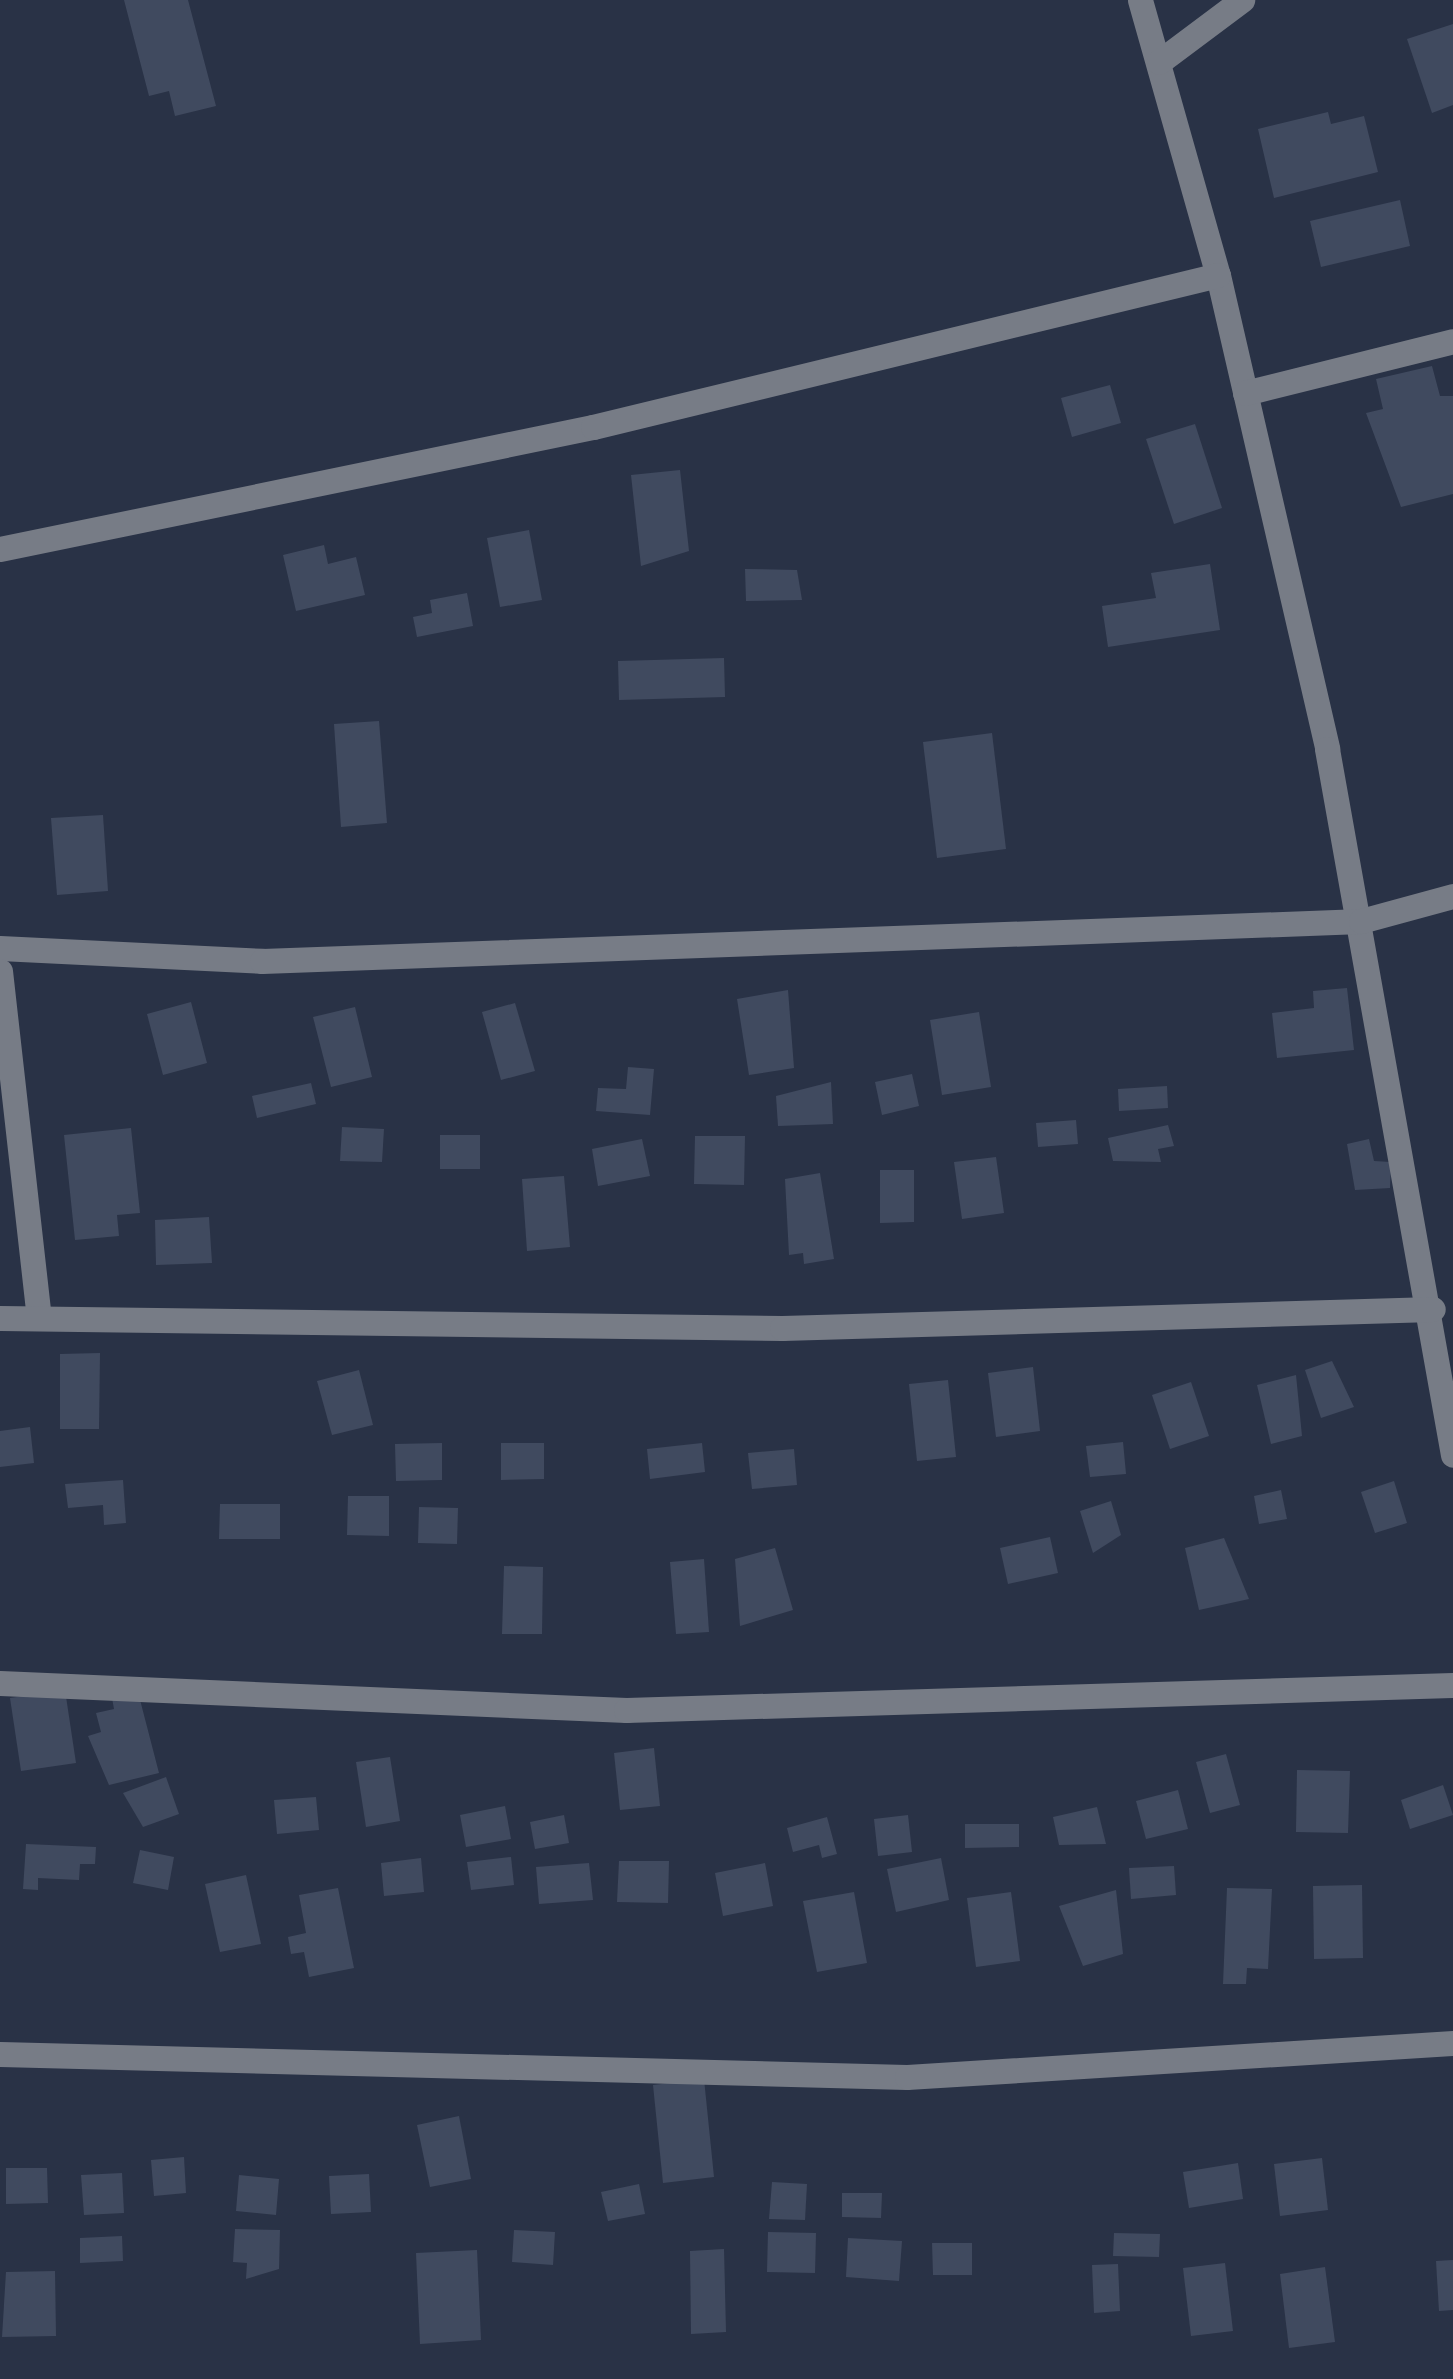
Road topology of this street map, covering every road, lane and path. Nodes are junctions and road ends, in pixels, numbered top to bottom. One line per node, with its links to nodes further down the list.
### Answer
1 (1140, 0): 3 (street)
2 (1242, 0): 3 (street)
3 (1159, 62): 4 (street)
4 (1218, 275): 6 (street); 7 (street)
5 (1453, 341): 6 (street)
6 (1245, 393): 9 (street)
7 (0, 549)
8 (1453, 896): 9 (street)
9 (1361, 921): 10 (street); 12 (street)
10 (0, 948)
11 (0, 971): 13 (street)
12 (1433, 1309): 13 (street); 15 (street)
13 (40, 1317): 14 (street)
14 (0, 1318)
15 (1453, 1454)
16 (0, 1683): 17 (street)
17 (1453, 1685)
18 (1453, 2042): 19 (street)
19 (0, 2054)

